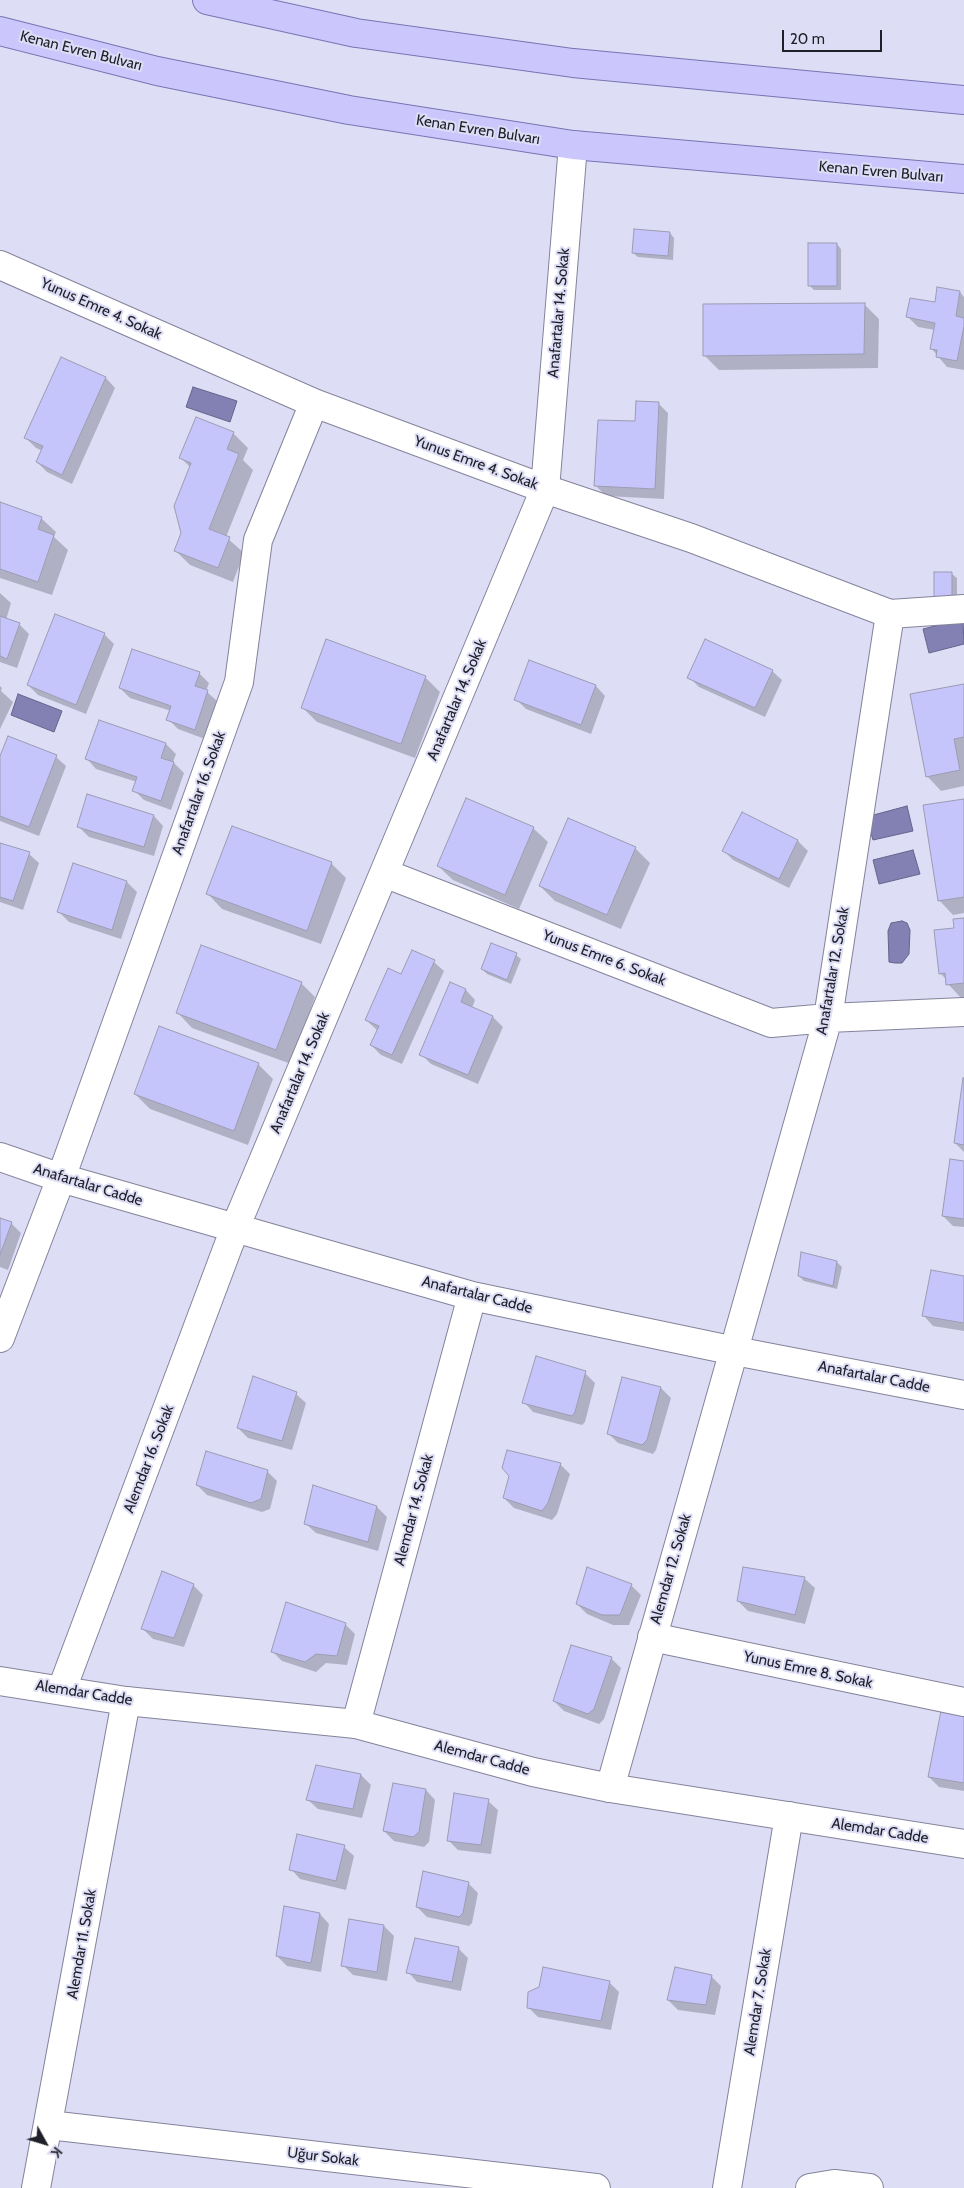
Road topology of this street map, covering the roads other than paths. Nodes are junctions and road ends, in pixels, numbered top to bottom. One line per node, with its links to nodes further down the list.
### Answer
1 (207, 0): 3 (main road)
2 (0, 30): 4 (main road, Kenan Evren Bulvarı)
3 (964, 100)
4 (573, 145): 5 (main road, Kenan Evren Bulvarı); 8 (street, Anafartalar 14. Sokak)
5 (964, 179)
6 (0, 264): 7 (street, Yunus Emre 4. Sokak)
7 (314, 403): 8 (street, Yunus Emre 4. Sokak); 15 (street, Anafartalar 16. Sokak)
8 (545, 489): 10 (street, Yunus Emre 4. Sokak); 11 (street, Anafartalar 14. Sokak)
9 (964, 609): 10 (street, Yunus Emre 4. Sokak)
10 (890, 614): 13 (street, Anafartalar 12. Sokak)
11 (384, 873): 13 (street, Yunus Emre 6. Sokak); 16 (street, Anafartalar 14. Sokak)
12 (964, 1012): 13 (street, Yunus Emre 6. Sokak)
13 (828, 1018): 19 (street, Anafartalar 12. Sokak)
14 (0, 1157): 15 (street, Anafartalar Cadde)
15 (61, 1178): 16 (street, Anafartalar Cadde); 18 (street, Anafartalar 16. Sokak)
16 (235, 1228): 17 (street, Anafartalar Cadde); 23 (street, Alemdar 16. Sokak)
17 (472, 1296): 19 (street, Anafartalar Cadde); 26 (street, Alemdar 14. Sokak)
18 (0, 1338)
19 (735, 1351): 20 (street, Anafartalar Cadde); 21 (street, Alemdar 12. Sokak)
20 (964, 1395)
21 (652, 1637): 25 (street, Yunus Emre 8. Sokak); 27 (street, Alemdar 12. Sokak)
22 (0, 1681): 23 (street, Alemdar Cadde)
23 (62, 1689): 24 (street, Alemdar Cadde)
24 (126, 1700): 26 (street, Alemdar Cadde); 30 (street, Alemdar 11. Sokak)
25 (964, 1702)
26 (356, 1724): 27 (street, Alemdar Cadde)
27 (610, 1788): 28 (street, Alemdar Cadde)
28 (789, 1816): 29 (street, Alemdar Cadde); 33 (street, Alemdar 7. Sokak)
29 (964, 1844)
30 (49, 2125): 31 (street, Alemdar 11. Sokak); 32 (street, Uğur Sokak)
31 (36, 2188)
32 (596, 2188)
33 (727, 2188)
34 (810, 2188): 35 (street)
35 (869, 2188)

